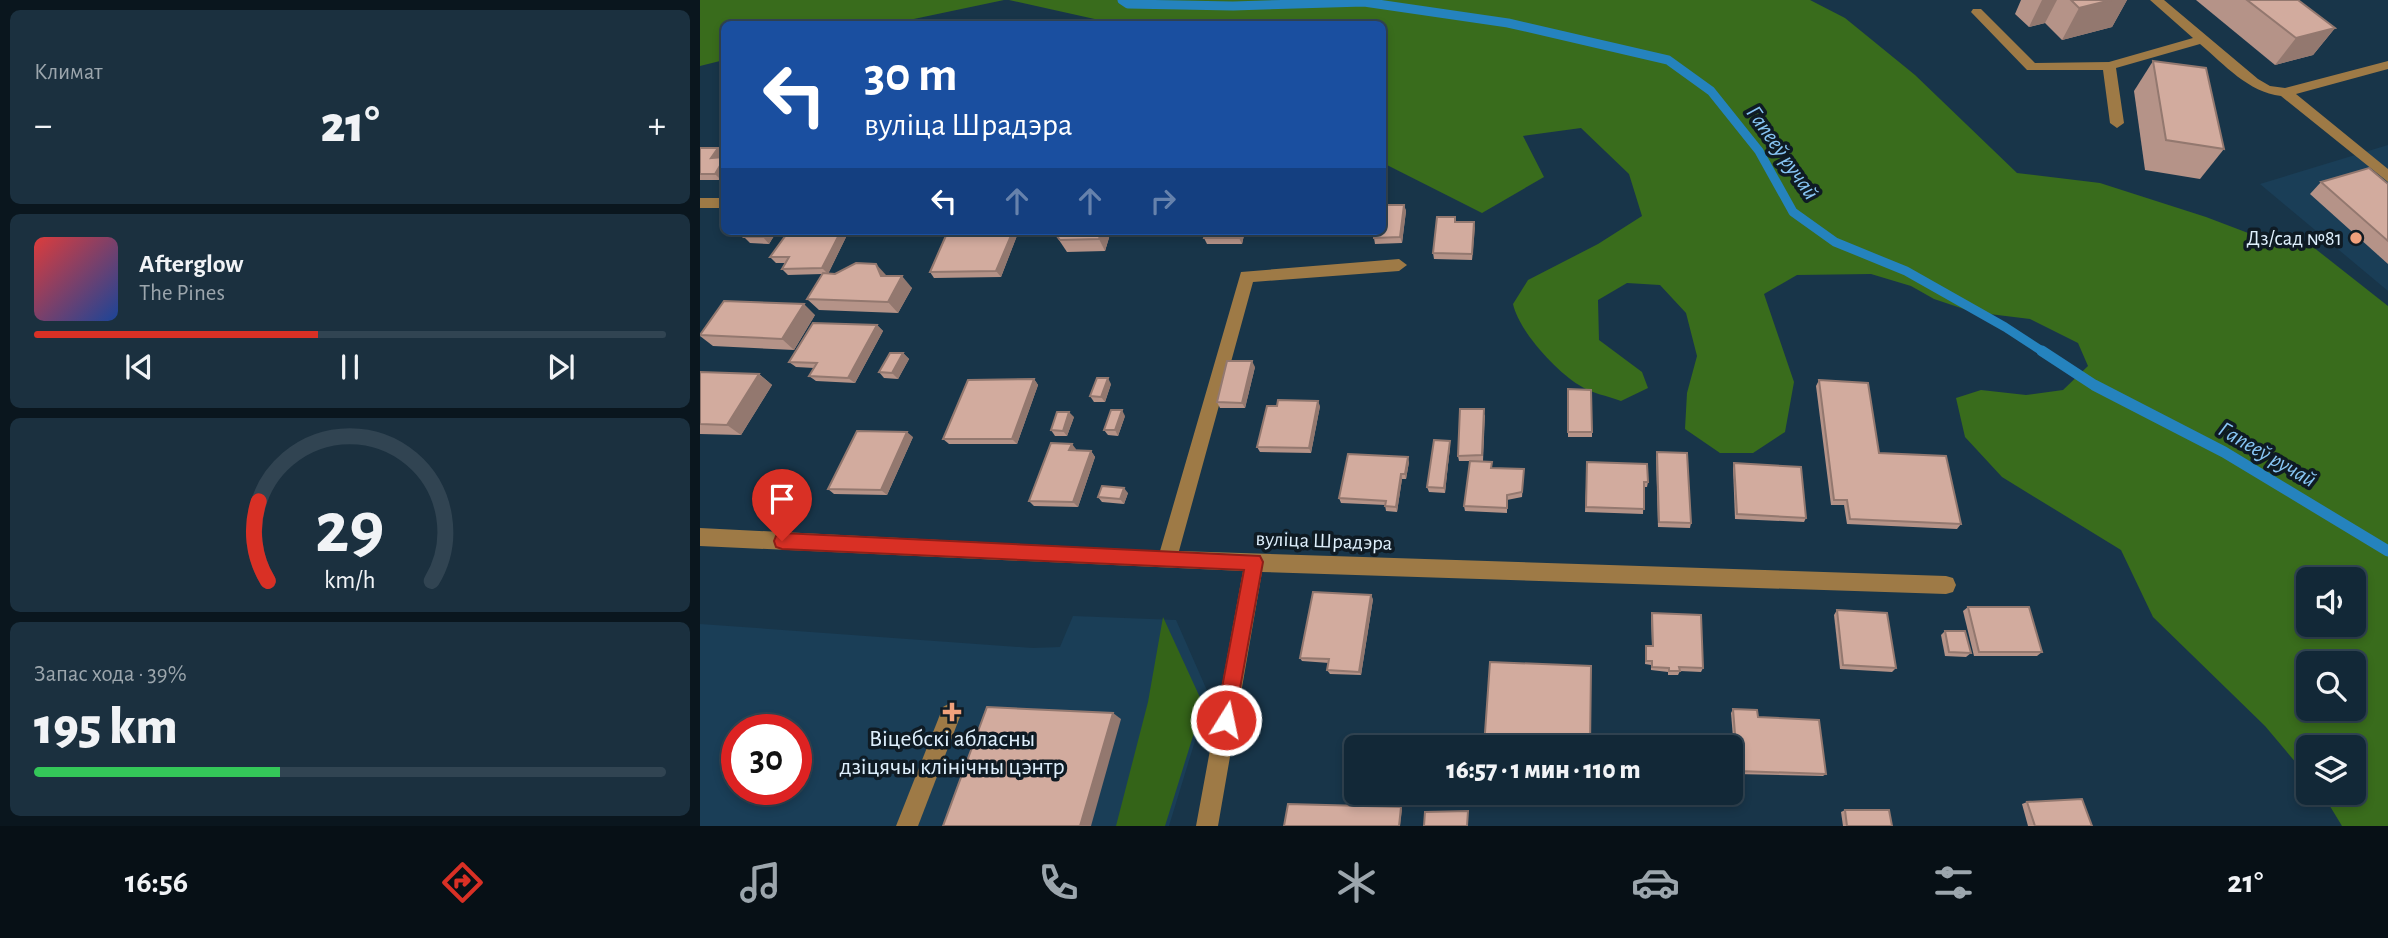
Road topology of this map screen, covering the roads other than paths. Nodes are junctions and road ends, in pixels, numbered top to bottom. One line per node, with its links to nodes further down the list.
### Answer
1 (2156, 0): 3 (street)
2 (1978, 12): 5 (street)
3 (2202, 38): 5 (street); 6 (street)
4 (2388, 65): 6 (street)
5 (2109, 66): 7 (street)
6 (2285, 92): 8 (street)
7 (2117, 124)
8 (2388, 177)
9 (700, 203): 10 (street)
10 (721, 203)
11 (1399, 265): 13 (street)
12 (700, 537): 13 (street, вуліца Шрадэра)
13 (1167, 560): 14 (street, вуліца Шрадэра)
14 (1254, 562): 15 (street, вуліца Шрадэра); 18 (street)
15 (1946, 585)
16 (950, 714): 17 (street)
17 (907, 826)
18 (1207, 826)

